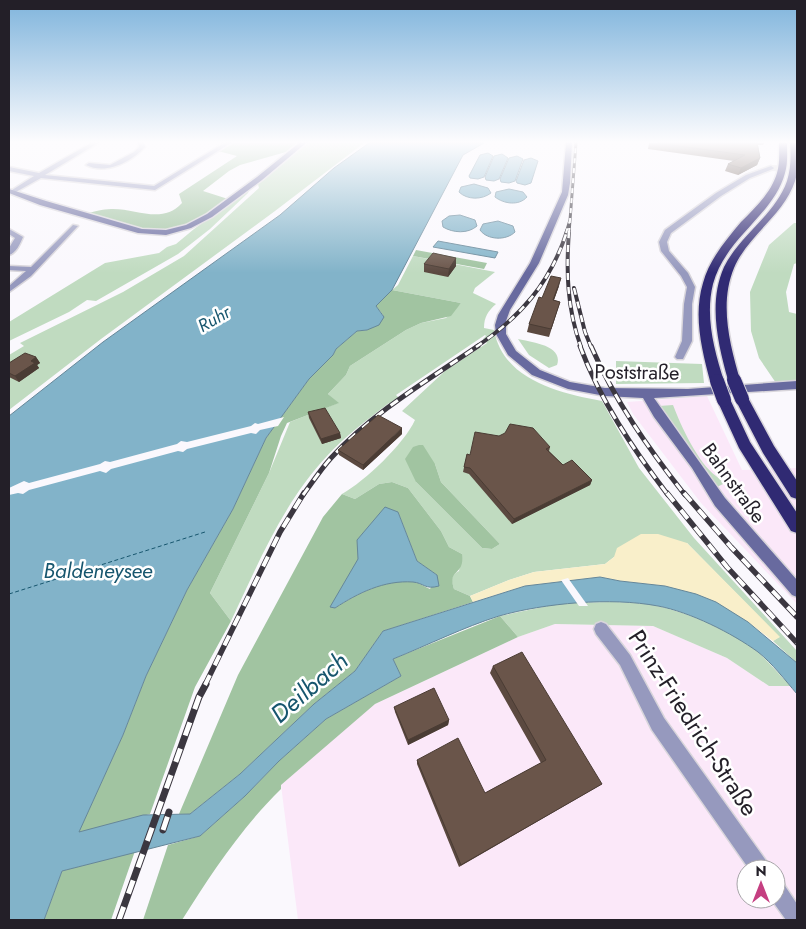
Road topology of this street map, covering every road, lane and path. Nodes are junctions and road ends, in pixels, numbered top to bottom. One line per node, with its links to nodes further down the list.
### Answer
1 (128, 186): 2 (street)
2 (158, 186)
3 (250, 186): 8 (street)
4 (565, 186): 17 (street, Poststraße)
5 (733, 186): 15 (street)
6 (777, 186): 19 (highway, bridge)
7 (789, 186): 18 (highway, bridge)
8 (10, 192)
9 (75, 226): 13 (street)
10 (9, 231): 11 (street)
11 (9, 253)
12 (9, 268): 13 (street)
13 (33, 270): 14 (street)
14 (9, 290)
15 (680, 357)
16 (797, 385): 17 (street, Poststraße)
17 (646, 393): 20 (street, Bahnstraße)
18 (797, 493)
19 (797, 526)
20 (797, 590)
21 (601, 630): 22 (street, Prinz-Friedrich-Straße)
22 (753, 859)
23 (786, 904): 24 (street)
24 (797, 920)

